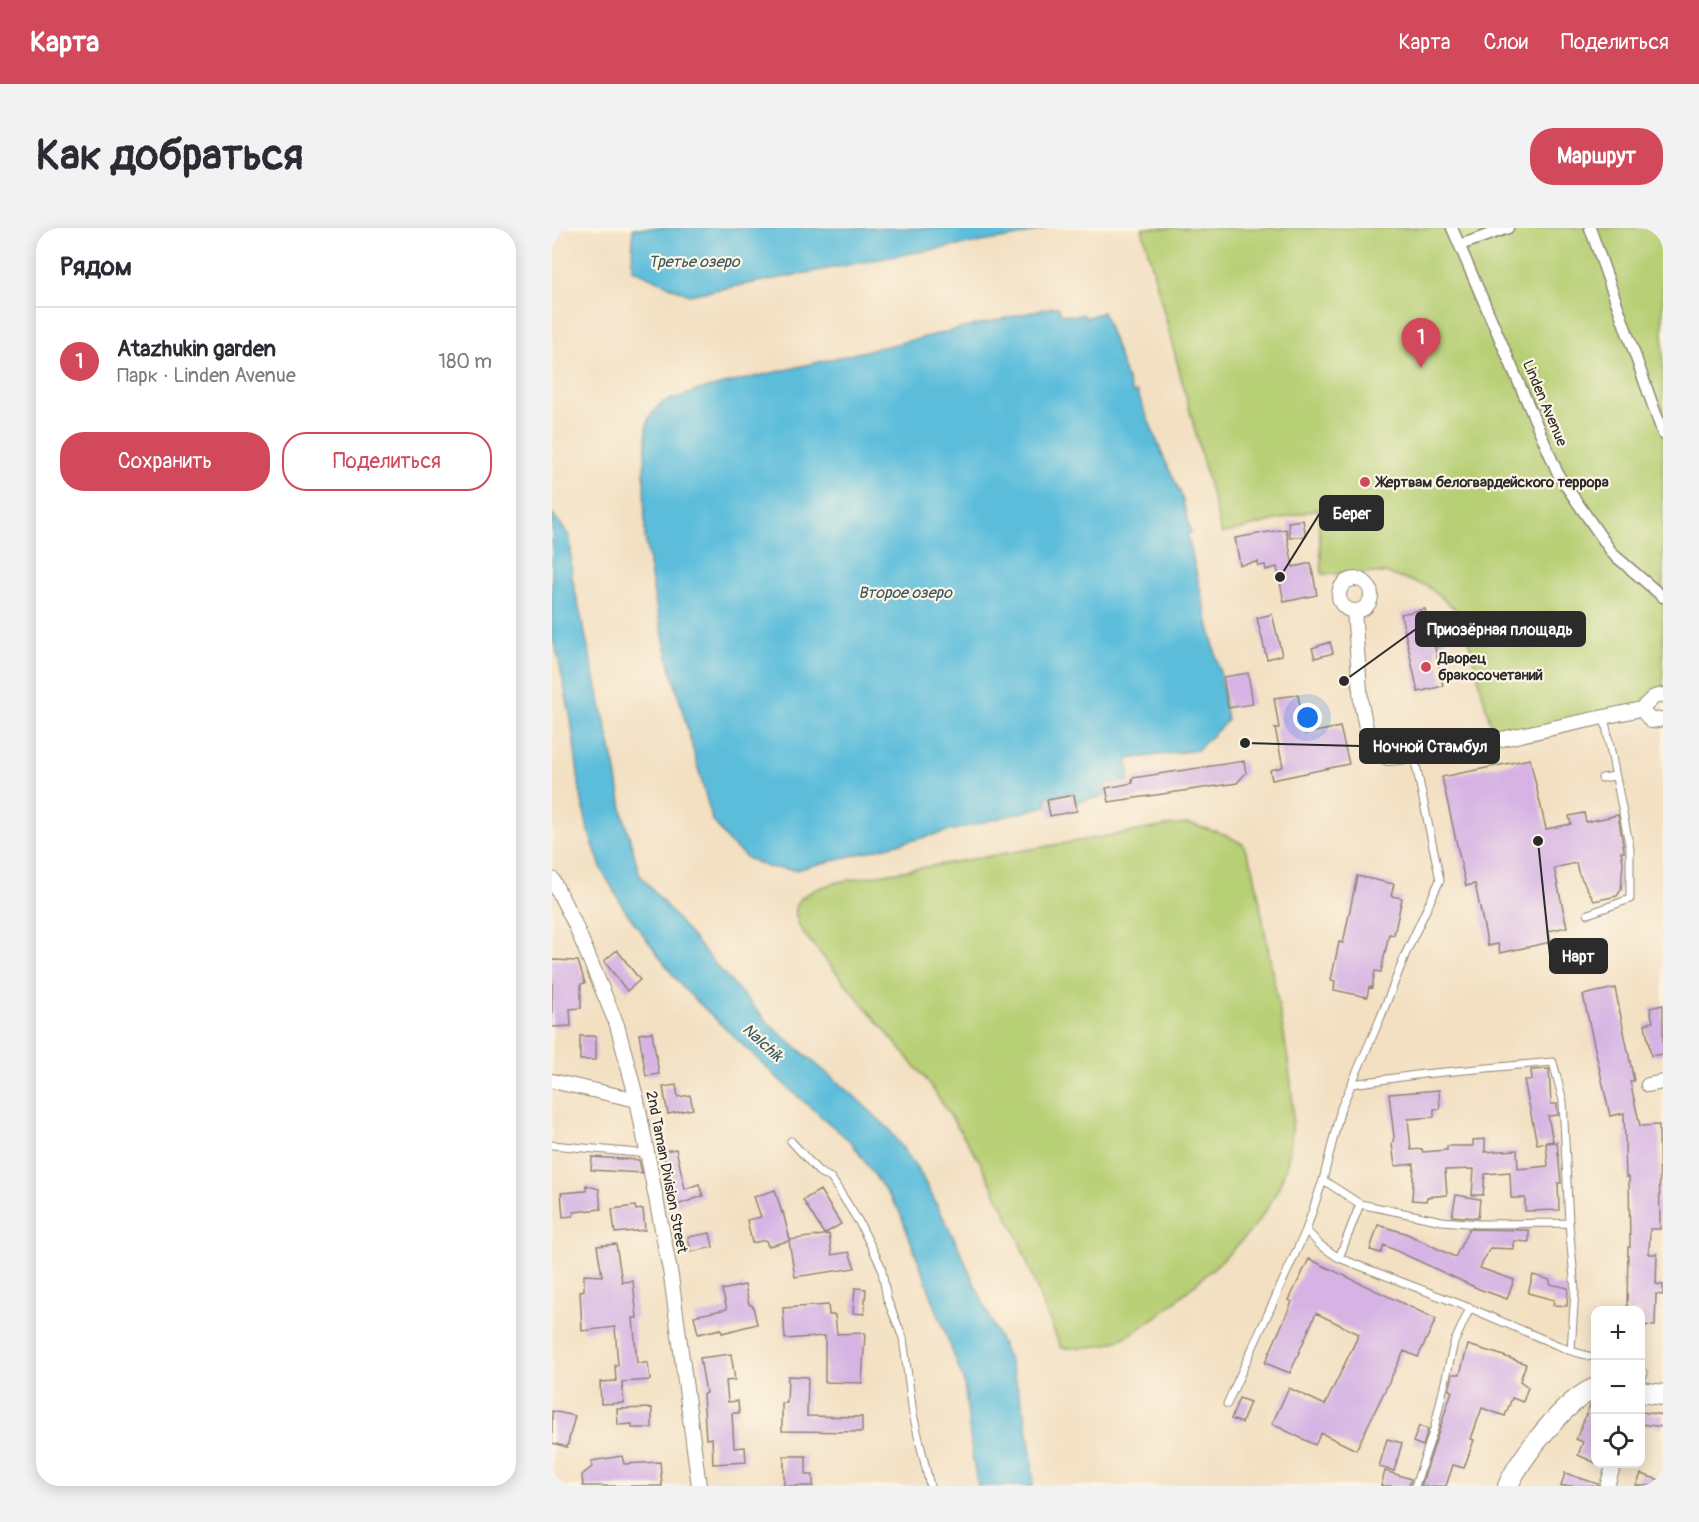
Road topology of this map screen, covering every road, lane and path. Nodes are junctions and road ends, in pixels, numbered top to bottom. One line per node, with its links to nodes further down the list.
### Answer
1 (1452, 228): 4 (street, Linden Avenue)
2 (1508, 228): 4 (street)
3 (1590, 228): 5 (street)
4 (1461, 245): 6 (street, Linden Avenue)
5 (1663, 434)
6 (1663, 597)
7 (1354, 611): 12 (street)
8 (1663, 695): 9 (street)
9 (1641, 709): 10 (street); 11 (street)
10 (1604, 716): 12 (street); 13 (lane)
11 (1663, 719)
12 (1414, 756): 19 (lane)
13 (1615, 776): 14 (lane); 16 (lane)
14 (1602, 778)
15 (552, 879): 21 (street, 2nd Taman Division Street)
16 (1588, 914)
17 (552, 1081): 21 (street)
18 (1663, 1082): 20 (street)
19 (1352, 1084): 25 (lane); 27 (lane)
20 (1648, 1085)
21 (637, 1100): 24 (street, 2nd Taman Division Street)
22 (791, 1141): 39 (lane)
23 (552, 1145): 24 (lane)
24 (648, 1154): 38 (street, 2nd Taman Division Street)
25 (1323, 1180): 26 (lane); 28 (lane)
26 (1360, 1204): 27 (lane); 29 (lane)
27 (1569, 1223): 31 (lane)
28 (1306, 1230): 29 (lane); 36 (lane)
29 (1339, 1258): 30 (lane)
30 (1470, 1308): 31 (lane); 40 (lane)
31 (1571, 1350): 32 (lane)
32 (1591, 1356)
33 (1591, 1390): 41 (main road)
34 (1645, 1393): 35 (main road)
35 (1663, 1395)
36 (1227, 1404)
37 (1613, 1468): 42 (street)
38 (699, 1486)
39 (930, 1486)
40 (1415, 1486)
41 (1508, 1486)
42 (1607, 1486)

